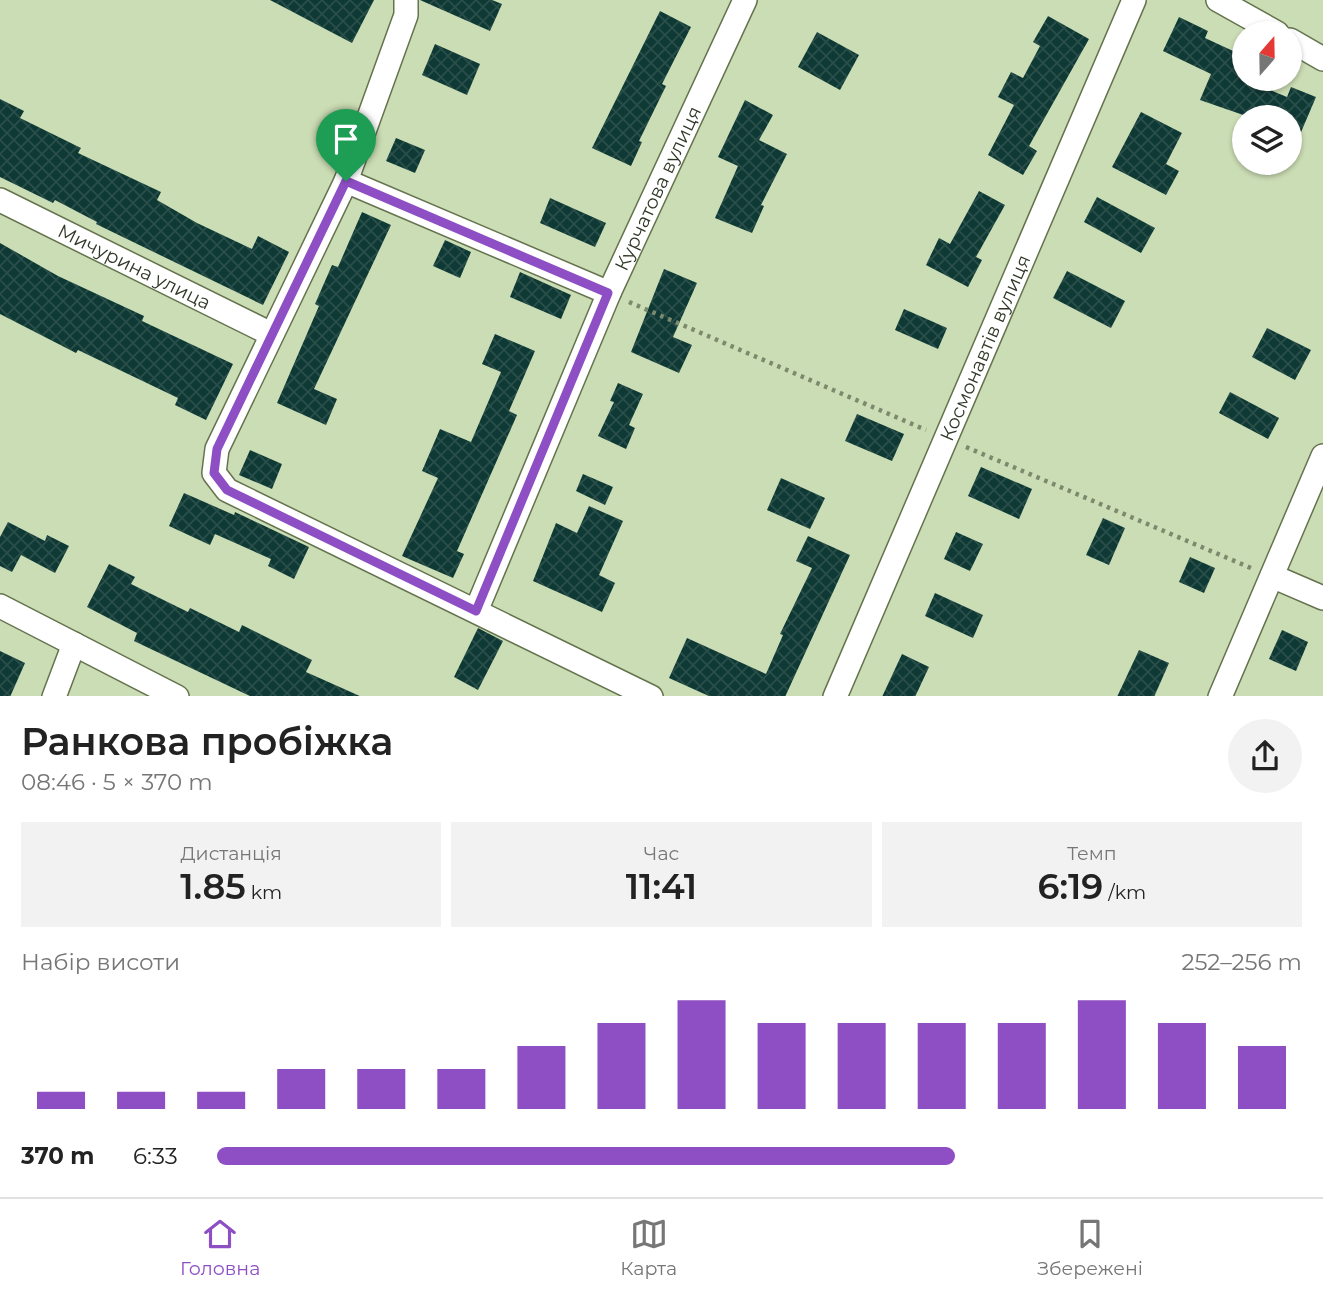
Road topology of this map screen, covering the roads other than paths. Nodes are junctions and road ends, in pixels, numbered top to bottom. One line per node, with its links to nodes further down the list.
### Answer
1 (406, 0): 8 (street)
2 (745, 0): 10 (street, Курчатова вулиця)
3 (1134, 0): 21 (street, Космонавтів вулиця)
4 (1217, 0): 5 (street)
5 (1255, 21)
6 (1302, 47): 7 (street)
7 (1323, 59)
8 (346, 181): 10 (street); 11 (street)
9 (0, 200): 11 (street, Мичурина улица)
10 (608, 293): 16 (street, Курчатова вулиця)
11 (271, 334): 16 (street)
12 (1323, 456): 13 (street)
13 (1272, 576): 14 (street); 22 (street)
14 (1323, 598)
15 (0, 606): 17 (street)
16 (476, 611): 20 (street)
17 (74, 644): 18 (street); 19 (street)
18 (54, 696)
19 (177, 696)
20 (651, 696)
21 (835, 696)
22 (1220, 696)

